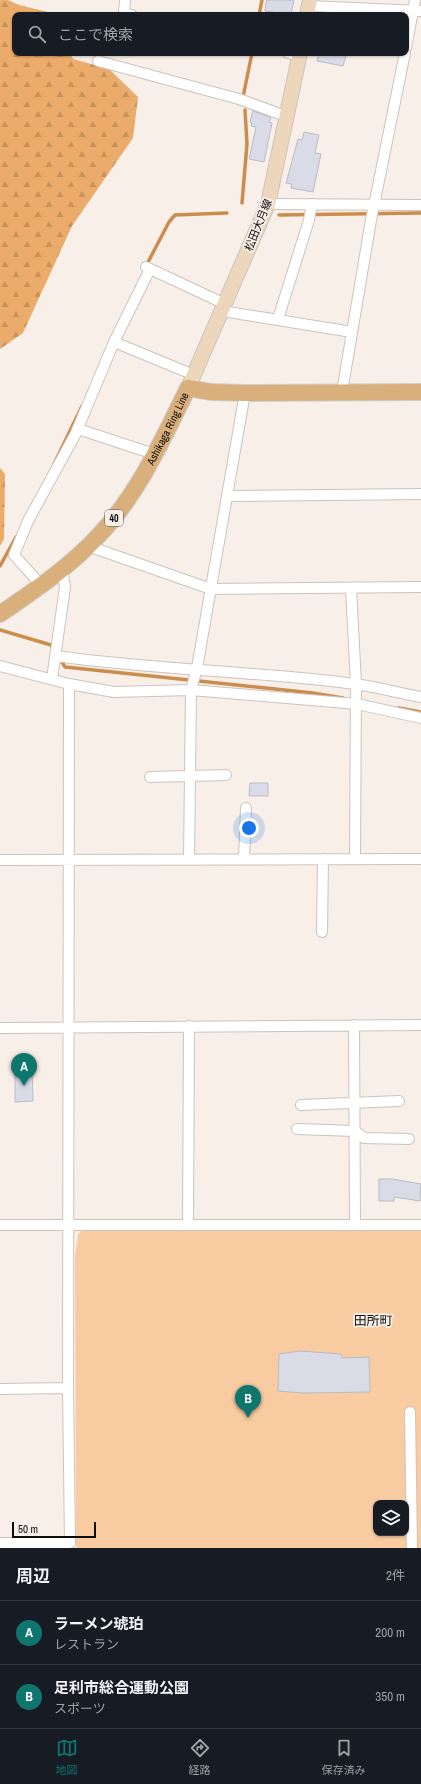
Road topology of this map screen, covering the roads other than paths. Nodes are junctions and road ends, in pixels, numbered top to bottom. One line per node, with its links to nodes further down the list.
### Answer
1 (125, 0): 5 (street)
2 (415, 0): 4 (street)
3 (309, 7): 4 (street)
4 (417, 11): 6 (street)
5 (124, 12)
6 (409, 38)
7 (296, 56): 10 (main road, 松田大月線)
8 (404, 56): 13 (street)
9 (98, 61): 10 (street)
10 (288, 117): 11 (main road, 松田大月線)
11 (268, 204): 14 (street); 15 (main road, 松田大月線)
12 (421, 205): 13 (street)
13 (375, 207): 14 (street); 17 (street)
14 (311, 212): 16 (street)
15 (223, 307): 16 (street); 18 (street); 19 (main road, 松田大月線)
16 (278, 319): 17 (street)
17 (352, 332): 20 (street)
18 (114, 342): 19 (street); 23 (street)
19 (191, 381): 22 (main road, Ashikaga Ring Line); 24 (main road, Ashikaga Ring Line / 40)
20 (342, 392): 21 (main road, Ashikaga Ring Line); 22 (main road, Ashikaga Ring Line)
21 (421, 392)
22 (245, 393): 26 (street)
23 (78, 429): 24 (street); 29 (street)
24 (154, 454): 27 (main road, Ashikaga Ring Line / 40)
25 (421, 494): 26 (street)
26 (227, 496): 32 (street)
27 (88, 546): 28 (main road, Ashikaga Ring Line / 40); 32 (street)
28 (62, 569): 29 (main road, Ashikaga Ring Line / 40); 34 (street)
29 (41, 586): 33 (main road, Ashikaga Ring Line / 40)
30 (351, 588): 31 (street); 32 (street); 39 (street)
31 (421, 588)
32 (211, 589): 36 (street)
33 (0, 614)
34 (56, 656): 36 (street); 37 (street)
35 (0, 666): 37 (street)
36 (197, 668): 39 (street); 40 (street)
37 (52, 679): 38 (street)
38 (69, 684): 40 (street); 53 (street)
39 (356, 684): 41 (street); 42 (street)
40 (191, 690): 42 (street); 44 (street)
41 (421, 697)
42 (357, 704): 43 (street); 50 (street)
43 (421, 718)
44 (190, 775): 45 (street); 46 (street); 54 (street)
45 (226, 776)
46 (150, 777)
47 (246, 808): 48 (street)
48 (244, 859): 49 (street); 54 (street)
49 (323, 859): 50 (street); 55 (street)
50 (355, 859): 51 (street)
51 (421, 859)
52 (0, 860): 53 (street)
53 (68, 860): 54 (street); 59 (street)
54 (189, 860)
55 (322, 932)
56 (354, 1025): 57 (street); 58 (street); 62 (street)
57 (421, 1025)
58 (188, 1026): 59 (street); 67 (street)
59 (68, 1027): 60 (street); 71 (street)
60 (0, 1028)
61 (400, 1101): 62 (street)
62 (354, 1103): 63 (street); 65 (street)
63 (301, 1105)
64 (297, 1129): 65 (street)
65 (355, 1131): 66 (street); 68 (street)
66 (409, 1139)
67 (188, 1225): 68 (street); 71 (street)
68 (355, 1225): 69 (street)
69 (421, 1225)
70 (0, 1226): 71 (street)
71 (68, 1226): 72 (street)
72 (68, 1388): 73 (street); 75 (street)
73 (0, 1389)
74 (410, 1412): 76 (street)
75 (0, 1543)
76 (412, 1548)

